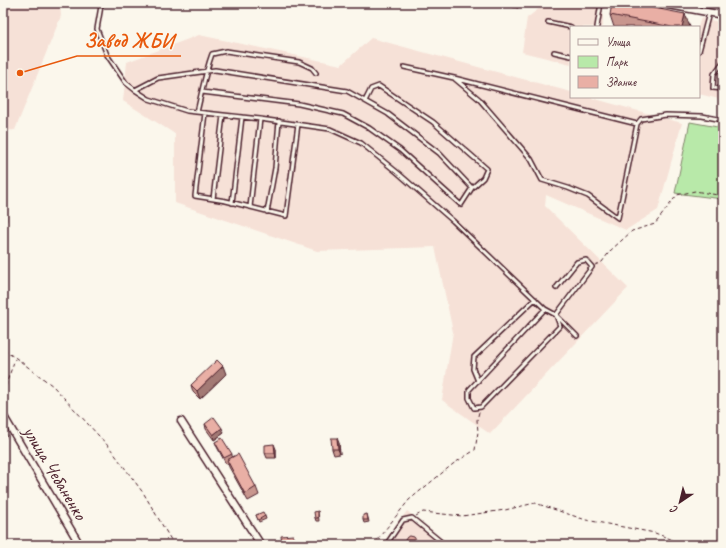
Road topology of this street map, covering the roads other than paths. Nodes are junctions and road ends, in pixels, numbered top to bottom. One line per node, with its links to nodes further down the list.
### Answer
1 (103, 3): 18 (lane)
2 (601, 3): 7 (lane)
3 (658, 3): 4 (street)
4 (709, 13): 5 (street); 9 (lane)
5 (723, 15)
6 (548, 22): 8 (lane)
7 (597, 26)
8 (570, 27)
9 (700, 47)
10 (554, 52): 11 (lane)
11 (570, 56)
12 (723, 62): 17 (lane)
13 (404, 67): 16 (lane)
14 (206, 71): 15 (lane); 18 (lane); 19 (lane); 20 (lane)
15 (316, 73)
16 (454, 78): 29 (lane); 29 (lane)
17 (723, 89)
18 (135, 90): 21 (lane)
19 (202, 92): 21 (lane); 30 (lane)
20 (365, 101): 30 (lane); 30 (lane)
21 (197, 112): 22 (lane)
22 (205, 113): 23 (lane); 31 (lane)
23 (224, 115): 24 (lane); 31 (lane)
24 (242, 117): 25 (lane); 32 (lane)
25 (260, 118): 27 (lane); 33 (lane)
26 (723, 120): 29 (lane)
27 (279, 121): 28 (lane); 34 (lane)
28 (298, 124): 34 (lane); 36 (lane)
29 (637, 124)
30 (472, 188)
31 (213, 199): 32 (lane)
32 (232, 203): 33 (lane)
33 (250, 207): 34 (lane)
34 (267, 212)
35 (556, 288): 38 (lane)
36 (534, 299): 37 (lane); 40 (lane)
37 (546, 309): 38 (lane); 40 (lane)
38 (556, 315): 39 (lane); 40 (lane)
39 (577, 336)
40 (478, 381)
41 (3, 416): 43 (street, улица Чебаненко)
42 (181, 421): 44 (street)
43 (80, 545)
44 (261, 545)
45 (386, 545): 46 (lane)
46 (445, 545)

